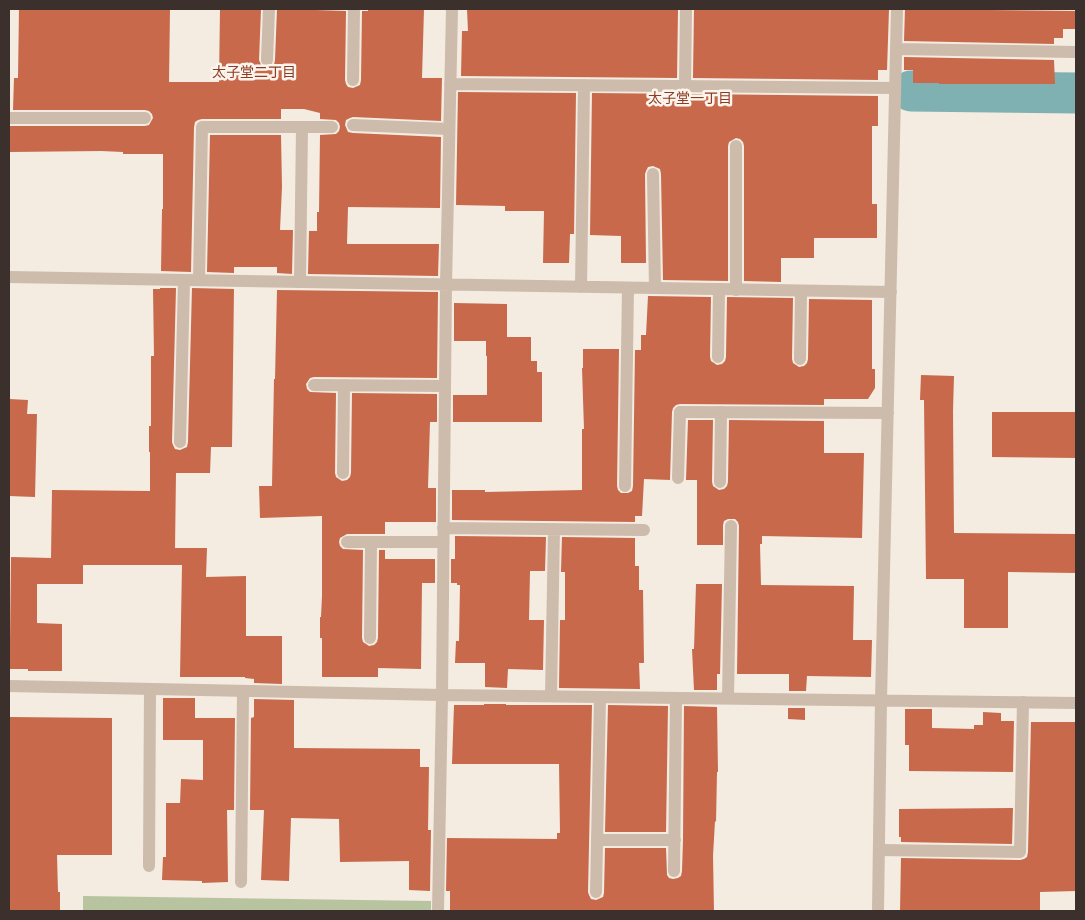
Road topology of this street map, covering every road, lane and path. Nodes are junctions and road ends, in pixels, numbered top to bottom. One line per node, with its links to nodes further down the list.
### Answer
1 (269, 9): 8 (street)
2 (354, 9): 9 (street)
3 (452, 9): 10 (street)
4 (686, 9): 12 (street)
5 (897, 9): 6 (street)
6 (896, 49): 7 (street); 13 (street)
7 (1076, 52)
8 (267, 60)
9 (353, 80)
10 (450, 84): 11 (street); 19 (street)
11 (584, 85): 12 (street); 27 (street)
12 (685, 86): 13 (street)
13 (896, 88): 33 (street)
14 (9, 118): 15 (street)
15 (145, 118)
16 (353, 125): 19 (street)
17 (302, 127): 18 (street); 24 (street); 25 (street)
18 (332, 127)
19 (449, 129): 26 (street)
20 (736, 146): 31 (street)
21 (653, 174): 29 (street)
22 (9, 277): 23 (street)
23 (184, 280): 24 (street); 41 (street)
24 (199, 280): 25 (street)
25 (300, 282): 26 (street)
26 (446, 285): 27 (street); 38 (street)
27 (581, 287): 28 (street)
28 (628, 288): 29 (street); 45 (street)
29 (655, 288): 30 (street)
30 (719, 289): 31 (street); 34 (street)
31 (736, 290): 32 (street)
32 (801, 291): 33 (street); 35 (street)
33 (891, 292): 40 (street)
34 (718, 357)
35 (800, 359)
36 (314, 385): 37 (street)
37 (344, 385): 38 (street); 42 (street)
38 (445, 386): 47 (street)
39 (721, 412): 40 (street); 43 (street); 44 (street)
40 (888, 413): 62 (street)
41 (180, 442)
42 (343, 473)
43 (678, 478)
44 (720, 482)
45 (625, 486)
46 (731, 526): 61 (street)
47 (443, 528): 48 (street); 52 (street)
48 (554, 529): 49 (street); 58 (street)
49 (644, 530)
50 (347, 542): 51 (street)
51 (371, 542): 52 (street); 53 (street)
52 (443, 542): 57 (street)
53 (370, 638)
54 (9, 686): 55 (street)
55 (150, 689): 56 (street); 68 (street)
56 (243, 691): 57 (street); 70 (street)
57 (442, 695): 58 (street); 72 (street)
58 (551, 696): 59 (street)
59 (600, 697): 60 (street); 65 (street)
60 (676, 698): 61 (street); 66 (street)
61 (728, 698): 62 (street)
62 (881, 700): 63 (street); 67 (street)
63 (1023, 702): 64 (street); 67 (street)
64 (1076, 703)
65 (597, 840): 66 (street); 71 (street)
66 (674, 840): 69 (street)
67 (879, 850): 73 (street)
68 (149, 866)
69 (674, 871)
70 (241, 882)
71 (596, 892)
72 (438, 911)
73 (878, 911)

